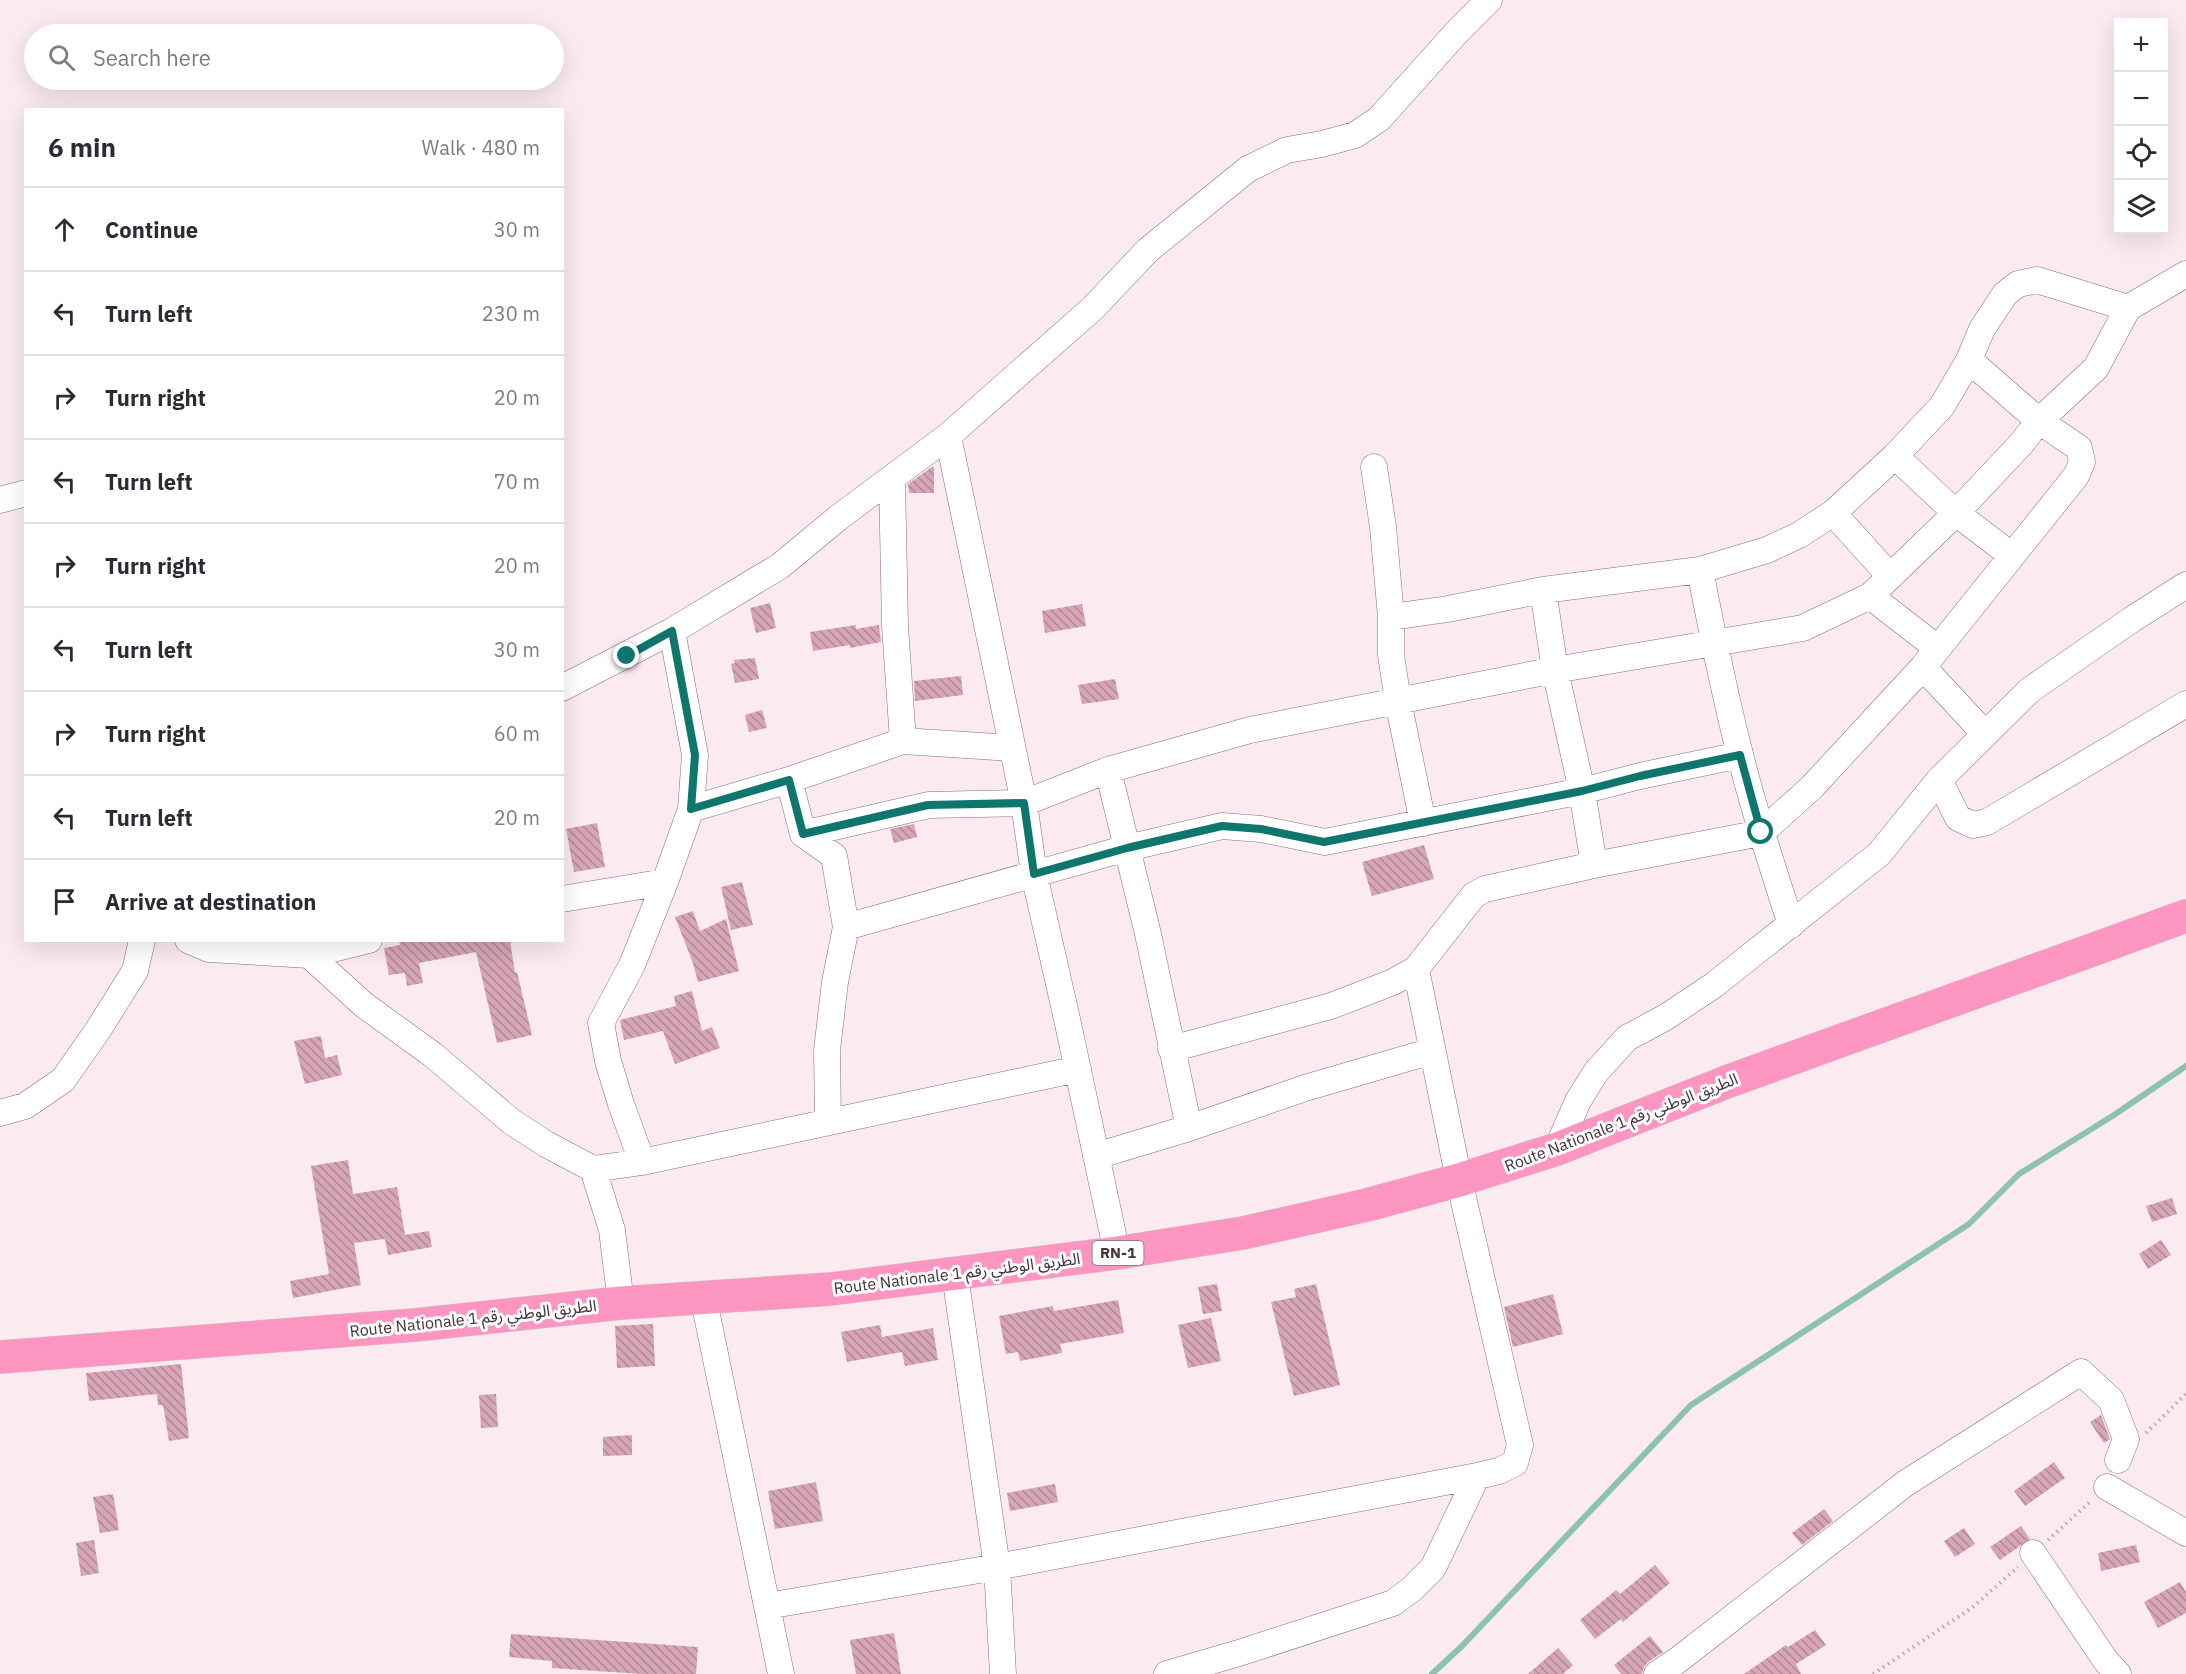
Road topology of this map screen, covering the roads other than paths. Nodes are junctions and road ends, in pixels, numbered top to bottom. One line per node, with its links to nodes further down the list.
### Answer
1 (1489, 0): 6 (street)
2 (2186, 274): 3 (street)
3 (2128, 308): 4 (street); 5 (street)
4 (1969, 360): 5 (street); 7 (street)
5 (2039, 421): 13 (street); 14 (street)
6 (948, 436): 9 (street); 30 (street)
7 (1895, 456): 12 (street); 13 (street)
8 (1374, 467): 20 (street)
9 (892, 478): 21 (street); 29 (street)
10 (24, 494): 11 (street)
11 (0, 500)
12 (1833, 513): 15 (street); 16 (street)
13 (1956, 513): 14 (street); 16 (street)
14 (2011, 555): 23 (street)
15 (1700, 570): 18 (street); 22 (street)
16 (1890, 576): 19 (street)
17 (2186, 585): 28 (street)
18 (1543, 590): 20 (street); 24 (street)
19 (1870, 597): 22 (street); 23 (street)
20 (1391, 617): 26 (street)
21 (672, 631): 25 (street); 37 (street)
22 (1714, 643): 24 (street); 31 (street)
23 (1930, 658): 28 (street); 39 (street)
24 (1555, 670): 26 (street); 35 (street)
25 (564, 687)
26 (1398, 701): 32 (street); 38 (street)
27 (2186, 704): 34 (street)
28 (1985, 734): 34 (street)
29 (903, 741): 30 (street); 33 (street)
30 (1012, 747): 36 (street)
31 (1740, 755): 35 (street); 39 (street)
32 (1108, 771): 36 (street); 41 (street)
33 (789, 780): 37 (street); 40 (street)
34 (1939, 780): 47 (street)
35 (1582, 791): 38 (street); 42 (street)
36 (1024, 803): 40 (street); 43 (street)
37 (691, 809): 44 (street)
38 (1423, 823): 41 (street)
39 (1761, 832): 42 (street); 47 (street)
40 (803, 834): 48 (street)
41 (1127, 848): 43 (street); 54 (street)
42 (1594, 865): 53 (street)
43 (1034, 874): 48 (street); 56 (street)
44 (665, 882): 45 (street); 62 (street)
45 (564, 899)
46 (2186, 916): 60 (highway, Route Nationale الطريق الوطني رقم 1 / RN-1)
47 (1791, 925): 60 (street)
48 (846, 927): 58 (street)
49 (142, 942): 57 (street)
50 (192, 942): 52 (street)
51 (361, 942): 52 (street)
52 (309, 955): 63 (street)
53 (1416, 969): 54 (street); 55 (street)
54 (1171, 1049): 59 (street)
55 (1432, 1051): 59 (street); 64 (street)
56 (1078, 1069): 58 (street); 61 (street)
57 (0, 1113)
58 (828, 1122): 62 (street)
59 (1189, 1128): 61 (street)
60 (1557, 1149): 64 (highway, Route Nationale الطريق الوطني رقم 1 / RN-1)
61 (1096, 1156): 65 (street)
62 (642, 1162): 63 (street)
63 (593, 1169): 68 (street)
64 (1459, 1180): 65 (highway, Route Nationale الطريق الوطني رقم 1 / RN-1); 71 (street)
65 (1117, 1253): 66 (highway, Route Nationale الطريق الوطني رقم 1 / RN-1)
66 (955, 1275): 67 (highway, Route Nationale الطريق الوطني رقم 1 / RN-1); 75 (street)
67 (703, 1296): 68 (highway, Route Nationale الطريق الوطني رقم 1 / RN-1); 76 (street)
68 (621, 1303): 69 (highway, Route Nationale الطريق الوطني رقم 1 / RN-1)
69 (0, 1357)
70 (2118, 1460): 77 (street)
71 (1477, 1476): 75 (street); 80 (street)
72 (2107, 1487): 73 (street)
73 (2186, 1533)
74 (2033, 1553): 82 (street)
75 (997, 1567): 76 (street); 79 (street)
76 (767, 1606): 78 (street)
77 (1682, 1667): 81 (street)
78 (781, 1674)
79 (1003, 1674)
80 (1167, 1674)
81 (1657, 1674)
82 (2118, 1674)

